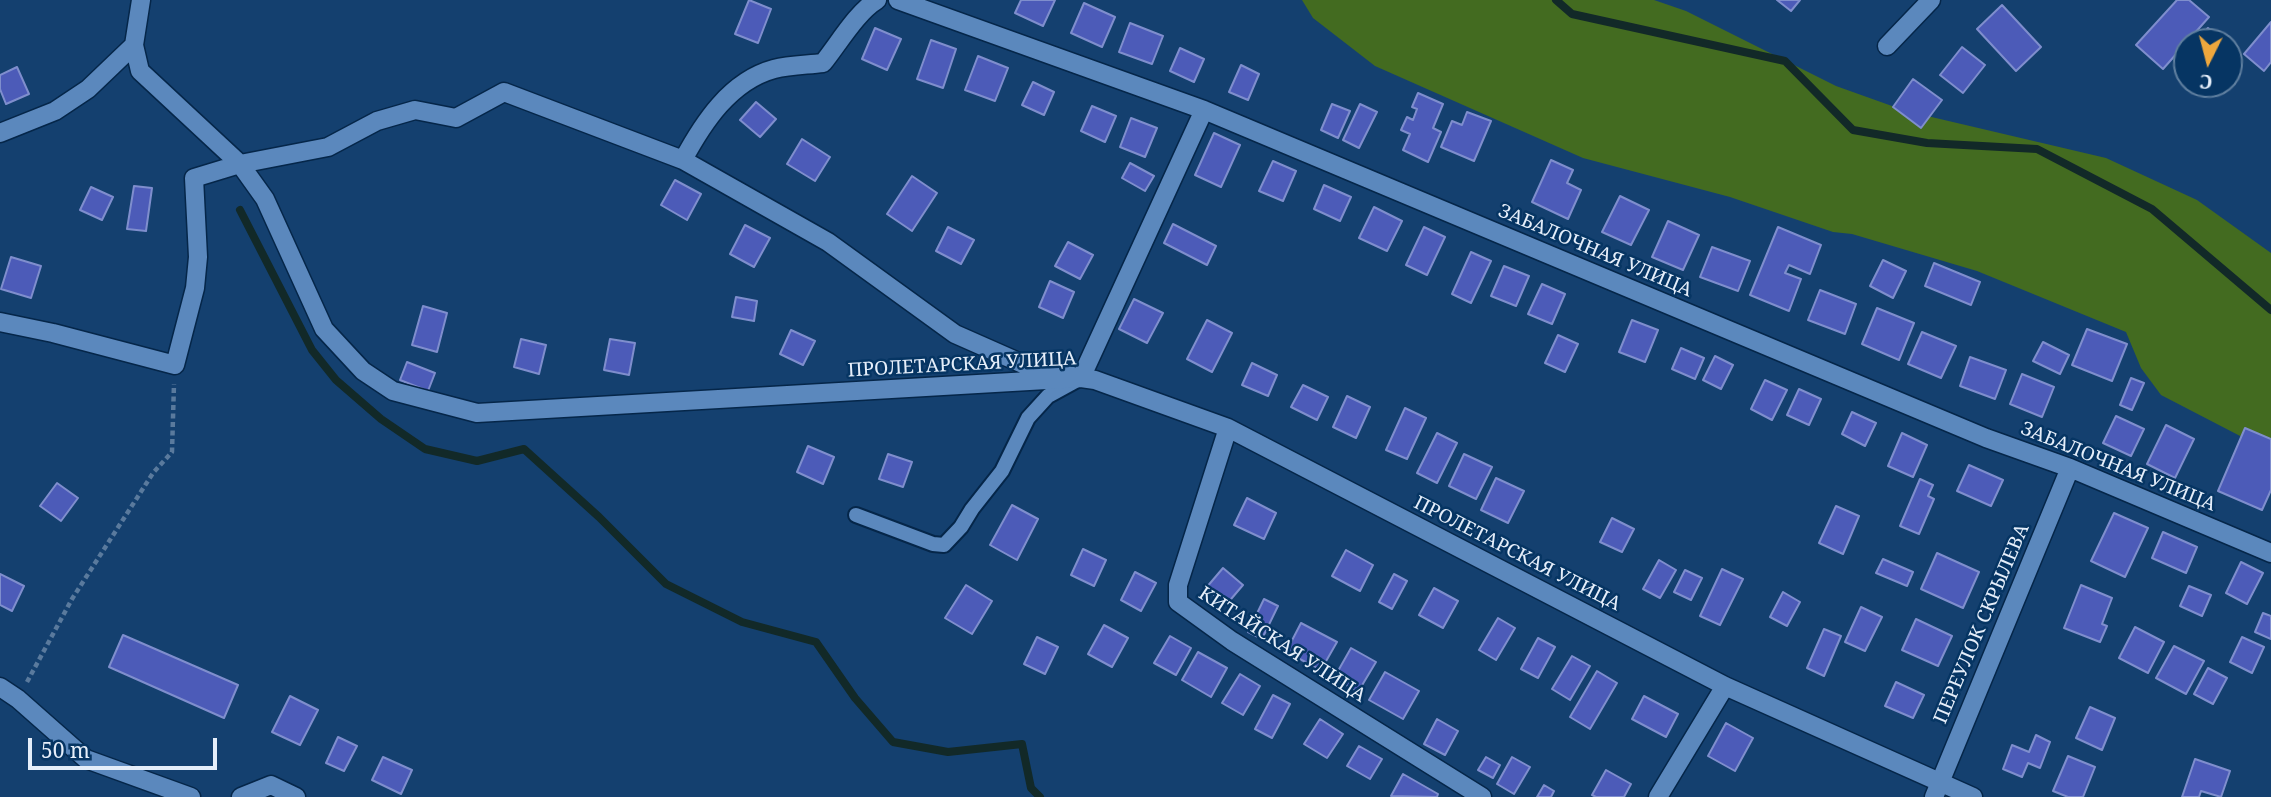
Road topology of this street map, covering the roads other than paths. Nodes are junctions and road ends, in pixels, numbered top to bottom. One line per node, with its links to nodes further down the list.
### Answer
1 (141, 0): 5 (street)
2 (877, 0): 9 (street)
3 (898, 0): 7 (street, ЗАБАЛОЧНАЯ УЛИЦА)
4 (1931, 0): 6 (street)
5 (134, 45): 8 (street); 10 (street, ПРОЛЕТАРСКАЯ УЛИЦА)
6 (1887, 46)
7 (1204, 110): 12 (street); 14 (street, ЗАБАЛОЧНАЯ УЛИЦА)
8 (0, 133)
9 (683, 160): 10 (street); 12 (street)
10 (240, 164): 11 (street); 12 (street, ПРОЛЕТАРСКАЯ УЛИЦА)
11 (0, 322)
12 (1080, 378): 13 (street, ПРОЛЕТАРСКАЯ УЛИЦА); 15 (lane)
13 (1228, 428): 17 (street, ПРОЛЕТАРСКАЯ УЛИЦА); 23 (street, КИТАЙСКАЯ УЛИЦА)
14 (2070, 468): 16 (street, ЗАБАЛОЧНАЯ УЛИЦА); 19 (street, ПЕРЕУЛОК СКРЫЛЕВА)
15 (856, 515)
16 (2271, 552)
17 (1725, 686): 19 (street, ПРОЛЕТАРСКАЯ УЛИЦА); 24 (street)
18 (0, 688): 20 (street)
19 (1937, 789): 25 (street, ПРОЛЕТАРСКАЯ УЛИЦА)
20 (191, 797)
21 (241, 797): 22 (street)
22 (296, 797)
23 (1482, 797)
24 (1658, 797)
25 (1973, 797)

